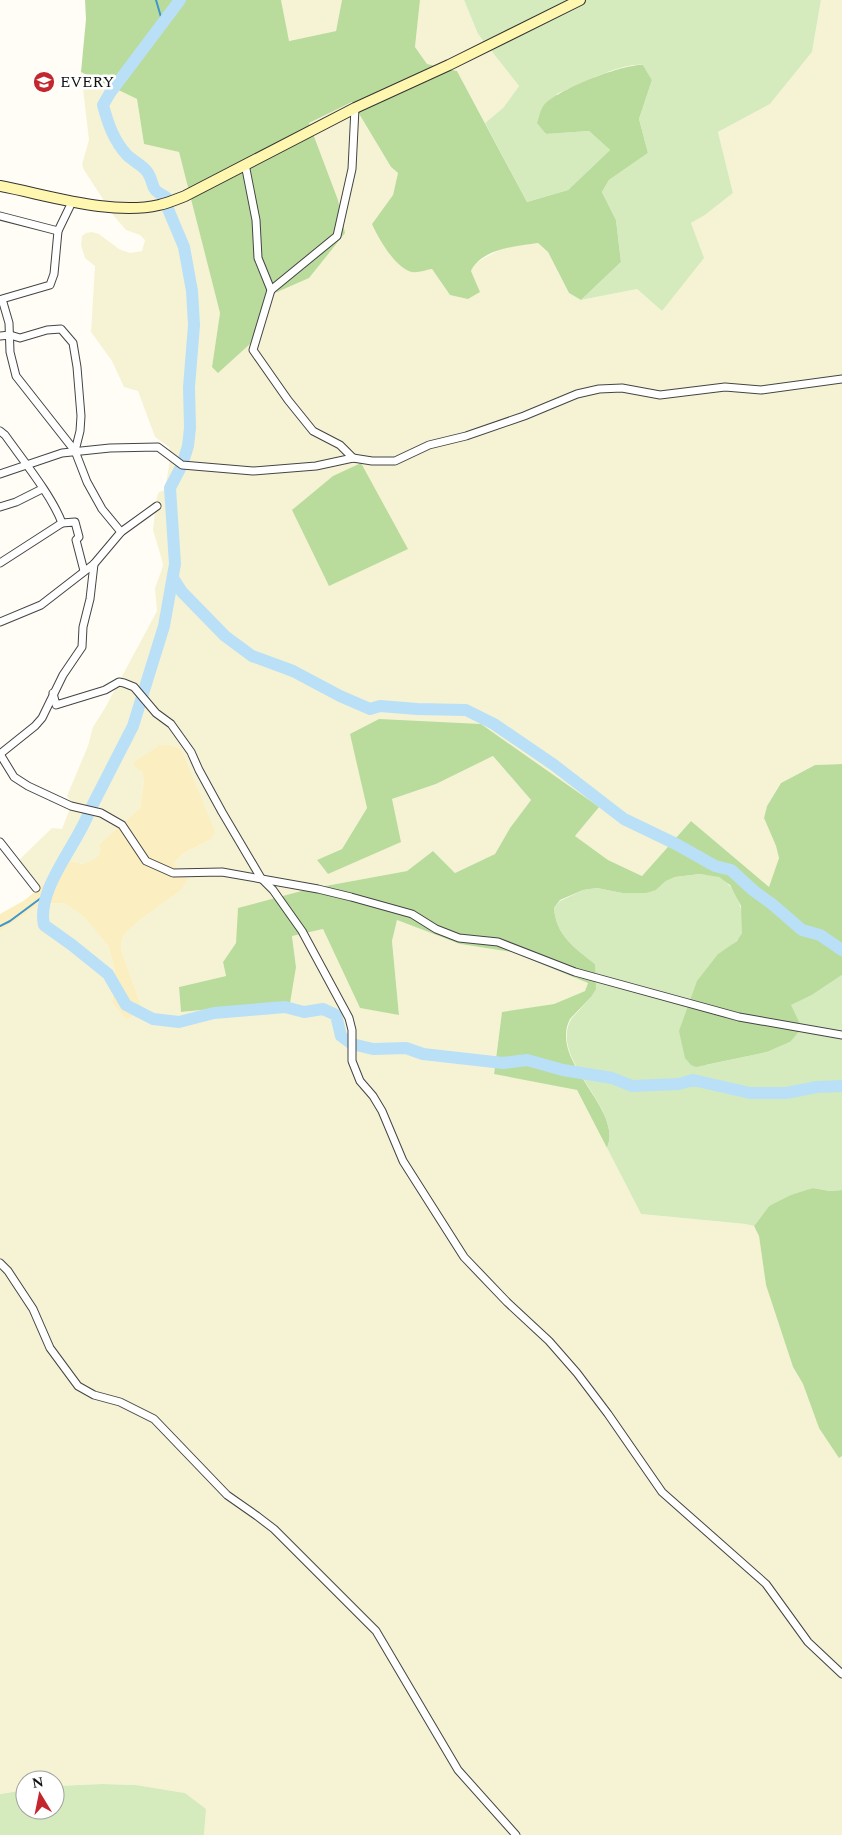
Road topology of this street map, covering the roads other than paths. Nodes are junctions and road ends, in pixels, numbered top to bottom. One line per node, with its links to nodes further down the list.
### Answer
1 (580, 0): 2 (street)
2 (355, 108): 3 (street); 8 (street)
3 (245, 164): 5 (street); 8 (street)
4 (0, 186): 5 (street)
5 (72, 202): 7 (street)
6 (0, 216): 7 (street)
7 (58, 231): 9 (street)
8 (271, 290): 14 (street)
9 (10, 335): 10 (street); 13 (street); 13 (street)
10 (0, 336)
11 (842, 379): 14 (street)
12 (0, 432): 15 (street)
13 (75, 451): 14 (street); 15 (street); 21 (street)
14 (353, 458)
15 (27, 466): 16 (street); 17 (street)
16 (0, 474)
17 (42, 489): 19 (street); 20 (street)
18 (157, 506): 21 (street)
19 (0, 507)
20 (62, 523): 22 (street); 24 (street)
21 (121, 532): 23 (street)
22 (0, 563)
23 (94, 564): 24 (street); 27 (street)
24 (84, 571): 26 (street)
25 (0, 613): 26 (street)
26 (2, 622)
27 (53, 693): 28 (street); 30 (street)
28 (0, 754): 30 (street)
29 (0, 842): 31 (street)
30 (261, 878): 32 (street); 34 (street)
31 (36, 888)
32 (842, 1036)
33 (0, 1263): 35 (street)
34 (842, 1674)
35 (516, 1835)

